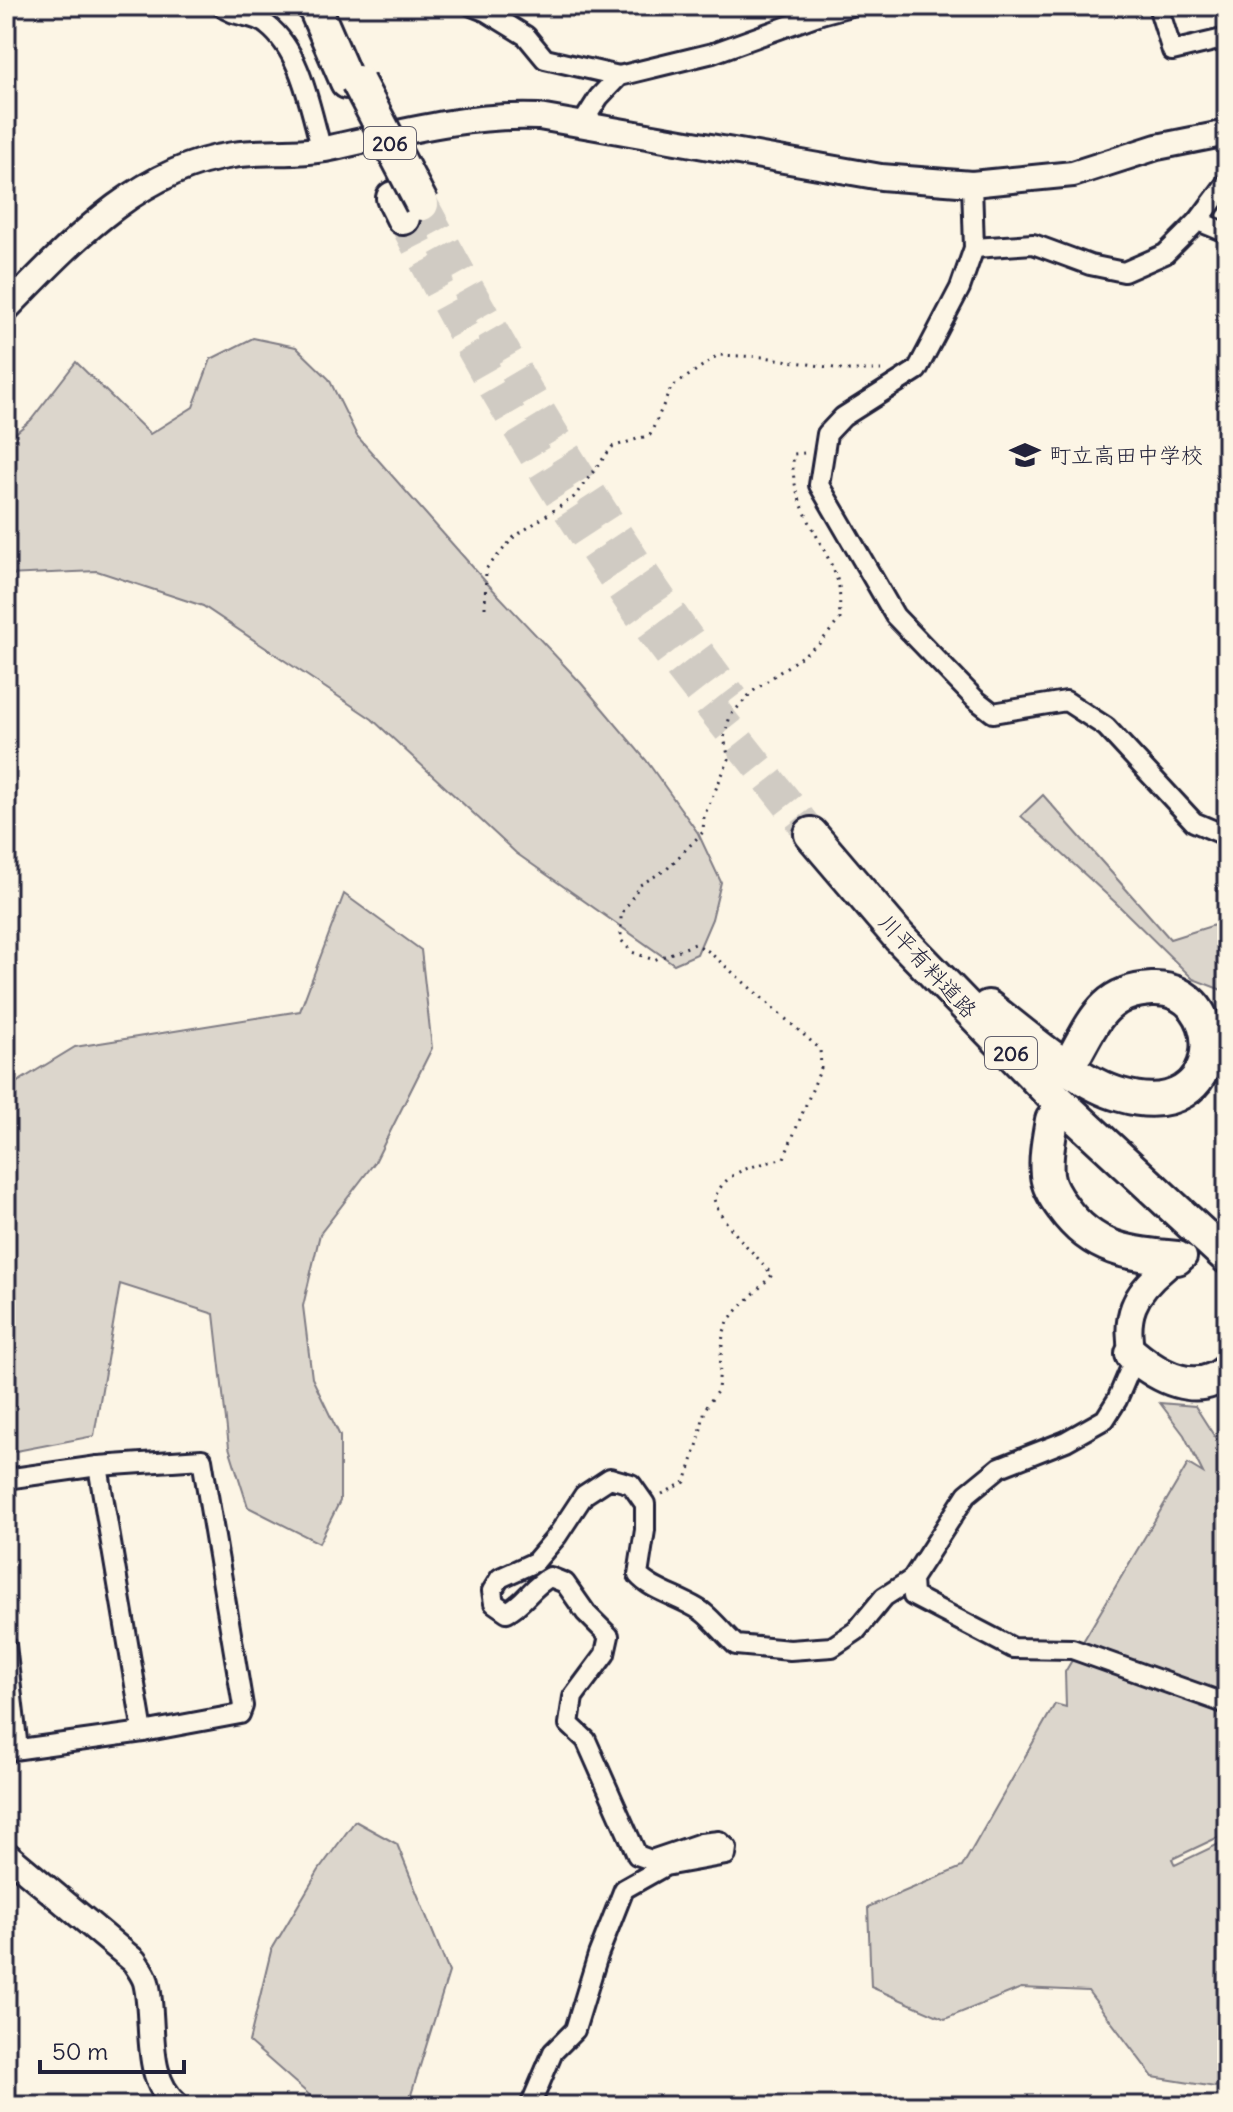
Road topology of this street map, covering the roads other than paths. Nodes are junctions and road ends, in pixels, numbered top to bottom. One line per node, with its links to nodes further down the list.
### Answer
1 (221, 6): 7 (street)
2 (314, 6): 10 (highway, 206)
3 (327, 6): 10 (highway, 206)
4 (472, 6): 9 (street)
5 (851, 6): 9 (street)
6 (1158, 6): 8 (street)
7 (265, 14): 13 (street)
8 (1227, 38)
9 (619, 76): 11 (street)
10 (352, 82): 16 (highway, 206)
11 (582, 124): 13 (street); 15 (street)
12 (1227, 133): 15 (street)
13 (322, 150): 20 (street)
14 (1227, 182): 17 (street)
15 (972, 184): 19 (street)
16 (406, 207)
17 (1198, 221): 18 (street); 19 (street)
18 (1227, 233)
19 (974, 248): 21 (street)
20 (6, 309)
21 (1227, 836)
22 (979, 1001): 23 (highway); 24 (highway, 川平有料道路 / 206); 25 (highway, 川平有料道路 / 206)
23 (1077, 1051)
24 (1052, 1107): 26 (highway); 27 (highway, 川平有料道路 / 206); 28 (highway)
25 (1227, 1241)
26 (1184, 1257): 29 (street)
27 (1227, 1257)
28 (1227, 1283)
29 (1132, 1354): 30 (highway); 33 (street)
30 (1227, 1371)
31 (98, 1466): 32 (street); 36 (street); 36 (street)
32 (6, 1479)
33 (912, 1579): 35 (street); 40 (street)
34 (6, 1645): 37 (street)
35 (1227, 1704)
36 (143, 1732): 37 (street)
37 (12, 1750)
38 (6, 1854): 39 (street)
39 (177, 2106)
40 (530, 2106)

